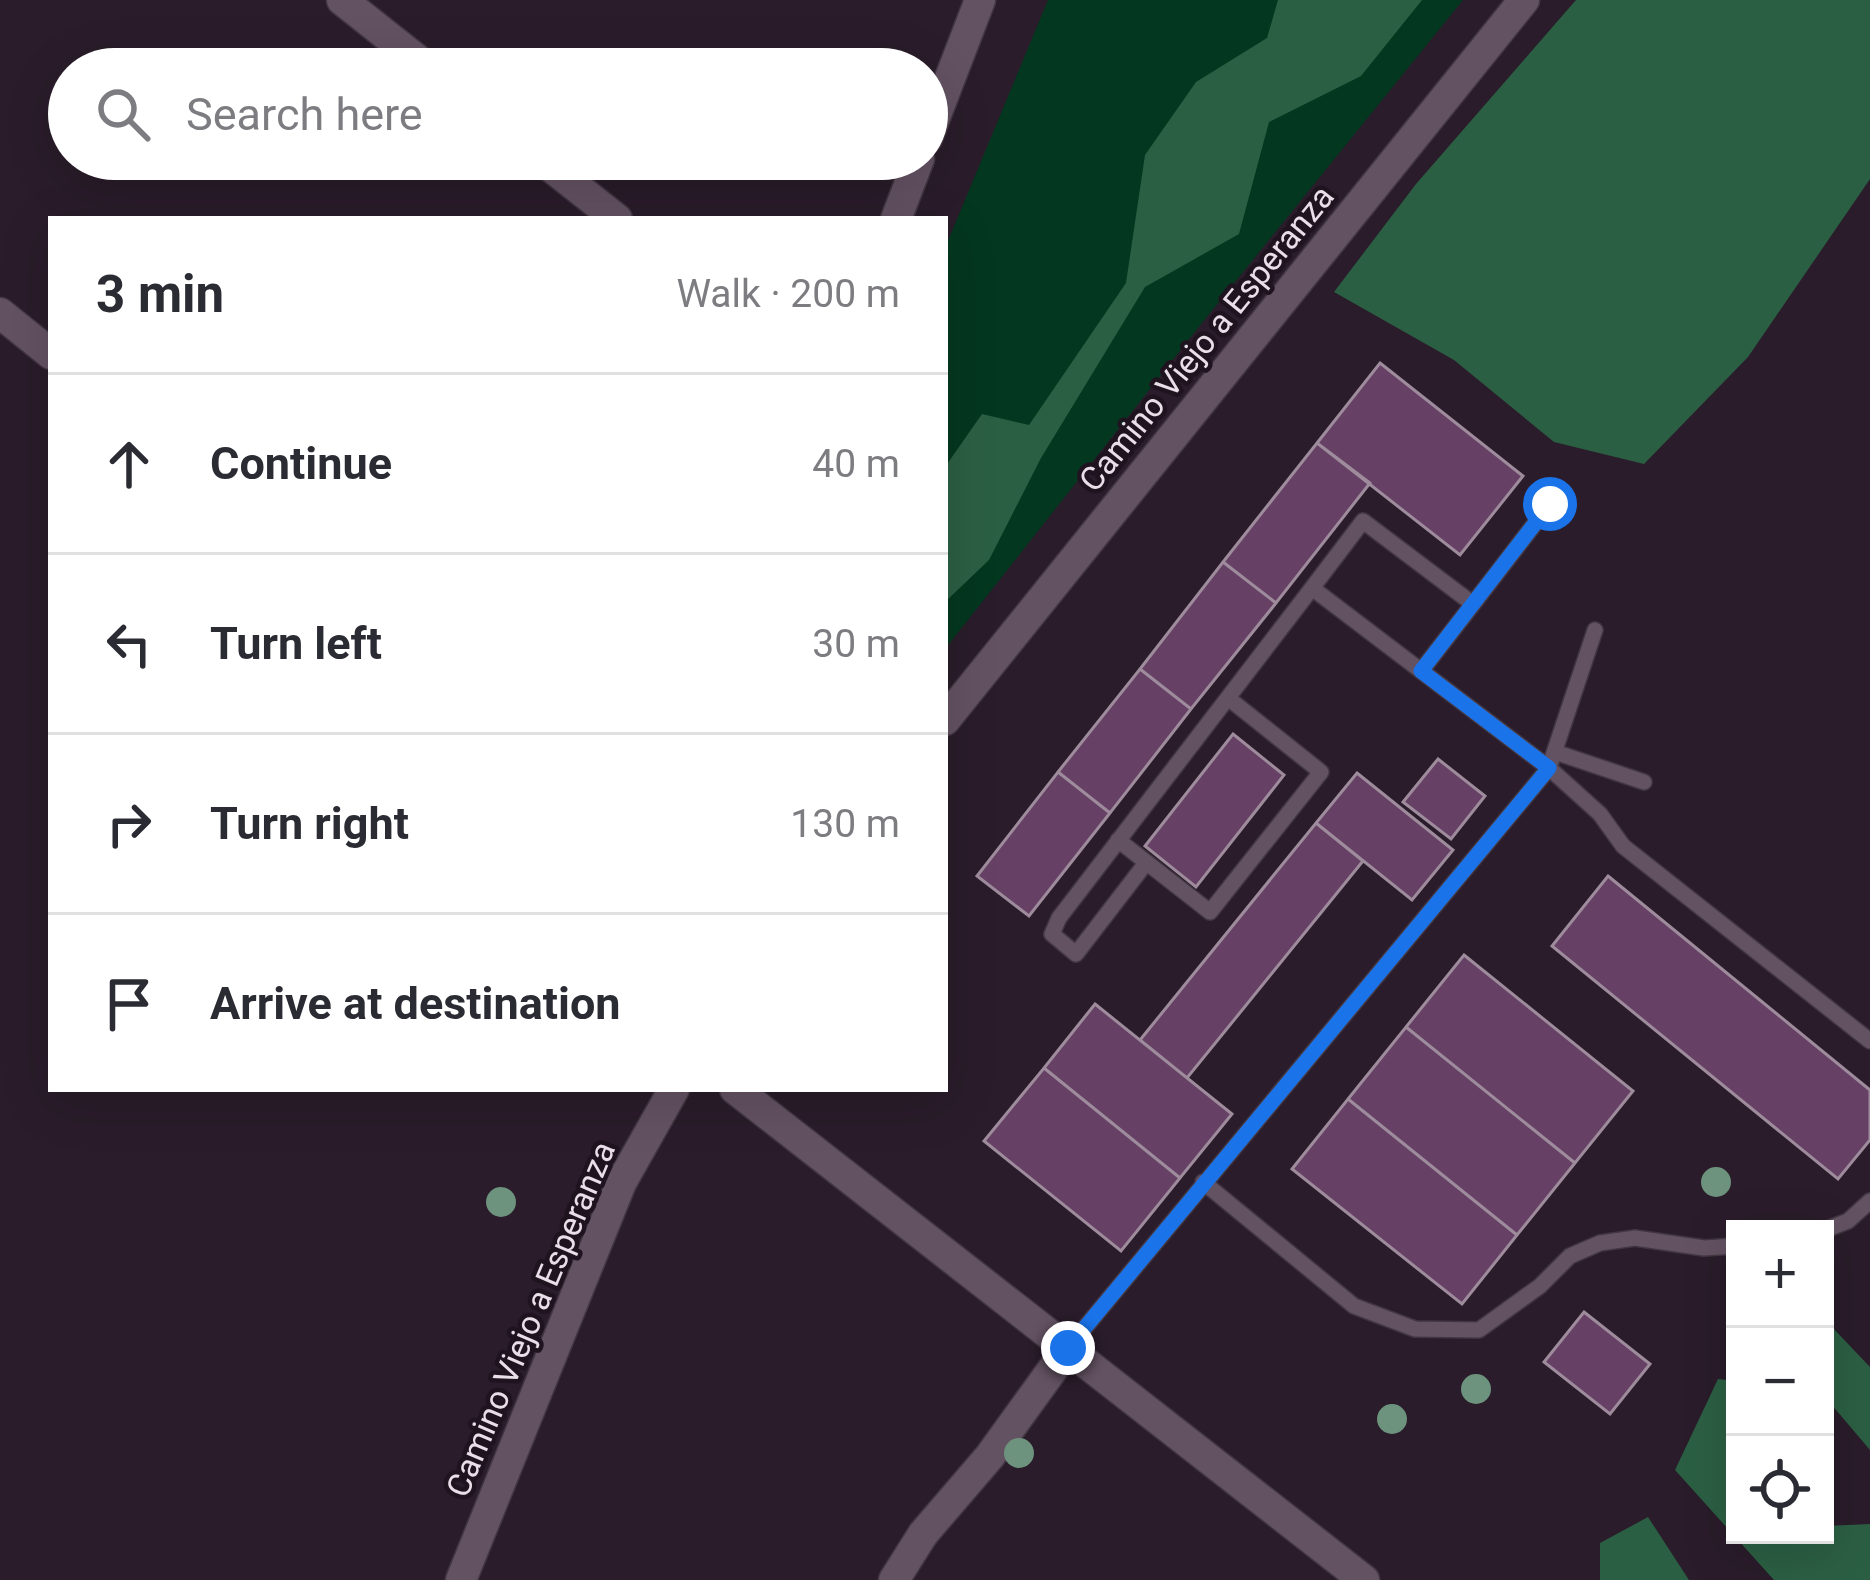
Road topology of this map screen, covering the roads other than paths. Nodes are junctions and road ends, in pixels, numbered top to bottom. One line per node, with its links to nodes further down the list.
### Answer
1 (342, 0): 4 (street)
2 (980, 0): 5 (street)
3 (1524, 0): 18 (street, Camino Viejo a Esperanza)
4 (403, 48)
5 (948, 83)
6 (568, 180): 8 (street)
7 (911, 180): 9 (street)
8 (612, 216)
9 (897, 216)
10 (0, 314): 11 (street)
11 (48, 353)
12 (1550, 504): 14 (lane)
13 (1312, 588): 14 (lane); 16 (lane); 17 (lane)
14 (1473, 604): 16 (lane)
15 (1594, 630): 19 (lane)
16 (1421, 671): 19 (lane)
17 (1228, 698): 21 (lane); 22 (lane)
18 (948, 716)
19 (1552, 760): 20 (lane); 23 (lane); 26 (lane)
20 (1644, 782)
21 (1118, 840): 22 (lane); 22 (lane)
22 (1146, 863)
23 (1870, 1041)
24 (672, 1092): 31 (street, Camino Viejo a Esperanza)
25 (739, 1092): 30 (street)
26 (1203, 1182): 29 (lane); 30 (lane)
27 (1870, 1201): 28 (lane)
28 (1834, 1226)
29 (1726, 1247)
30 (1068, 1348): 32 (street); 33 (street)
31 (460, 1580)
32 (894, 1580)
33 (1364, 1580)

